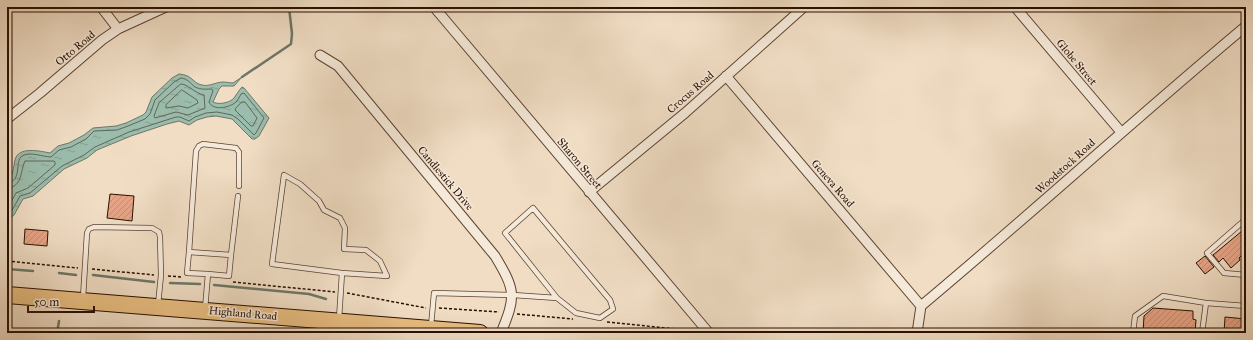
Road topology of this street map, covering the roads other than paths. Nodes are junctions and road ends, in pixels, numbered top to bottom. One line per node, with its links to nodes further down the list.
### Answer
1 (101, 7): 7 (street)
2 (166, 7): 7 (street, Otto Road)
3 (434, 7): 13 (street, Sharon Street)
4 (804, 7): 9 (street, Crocus Road)
5 (1015, 7): 11 (street, Globe Street)
6 (1246, 26): 11 (street, Woodstock Road)
7 (118, 29): 10 (street, Otto Road)
8 (320, 55): 22 (street, Candlestick Drive)
9 (726, 76): 13 (street, Crocus Road); 27 (street, Geneva Road)
10 (7, 119)
11 (1121, 132): 27 (street, Woodstock Road)
12 (239, 186): 16 (lane)
13 (589, 192): 34 (street, Sharon Street)
14 (238, 196): 17 (lane)
15 (1246, 219): 20 (lane)
16 (189, 252): 17 (lane); 19 (lane)
17 (231, 255): 19 (lane)
18 (342, 273): 18 (lane); 30 (lane)
19 (208, 274): 29 (lane)
20 (1246, 275)
21 (7, 295): 24 (highway, Highland Road)
22 (513, 295): 23 (lane); 31 (lane); 33 (street)
23 (557, 298): 23 (lane)
24 (82, 300): 26 (highway, Highland Road); 26 (lane)
25 (1206, 303): 28 (lane); 36 (lane); 37 (lane)
26 (158, 306): 29 (highway, Highland Road)
27 (921, 306): 35 (street)
28 (1246, 306)
29 (205, 310): 30 (highway, Highland Road)
30 (339, 321): 31 (highway, Highland Road)
31 (431, 329): 32 (highway, Highland Road)
32 (480, 333)
33 (500, 333)
34 (709, 333)
35 (917, 333)
36 (1133, 333)
37 (1202, 333)

